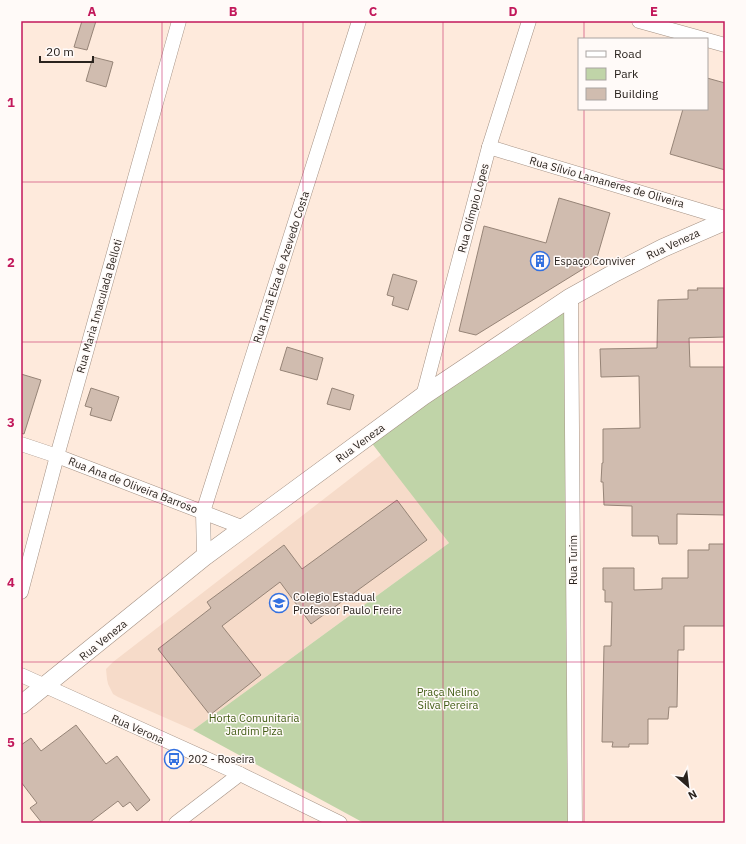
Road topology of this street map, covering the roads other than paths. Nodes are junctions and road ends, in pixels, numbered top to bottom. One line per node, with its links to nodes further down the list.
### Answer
1 (179, 21): 14 (street, Rua Maria Imaculada Belloti)
2 (359, 21): 15 (street, Rua Irmã Elza de Azevedo Costa)
3 (529, 21): 8 (street, Rua Olímpio Lopes)
4 (639, 21): 5 (street)
5 (702, 38)
6 (708, 40): 7 (street)
7 (725, 45)
8 (489, 147): 9 (street, Rua Sílvio Lamaneres de Oliveira); 12 (street, Rua Olímpio Lopes)
9 (725, 218)
10 (725, 221): 11 (street, Rua Veneza)
11 (571, 298): 12 (street, Rua Veneza); 25 (street, Rua Turim)
12 (423, 396): 16 (street, Rua Veneza)
13 (21, 444): 14 (street, Rua Ana de Oliveira Barroso)
14 (57, 456): 15 (street, Rua Ana de Oliveira Barroso); 18 (street, Rua Maria Imaculada Belloti)
15 (203, 512): 16 (street, Rua Ana de Oliveira Barroso); 17 (street, Rua Irmã Elza de Azevedo Costa)
16 (244, 528): 17 (street, Rua Veneza)
17 (204, 557): 20 (street, Rua Veneza)
18 (21, 592)
19 (21, 676): 20 (street)
20 (45, 687): 21 (street, Rua Veneza); 22 (street, Rua Verona)
21 (21, 705)
22 (240, 774): 23 (street); 24 (street, Rua Verona)
23 (176, 823)
24 (340, 823)
25 (575, 823)

